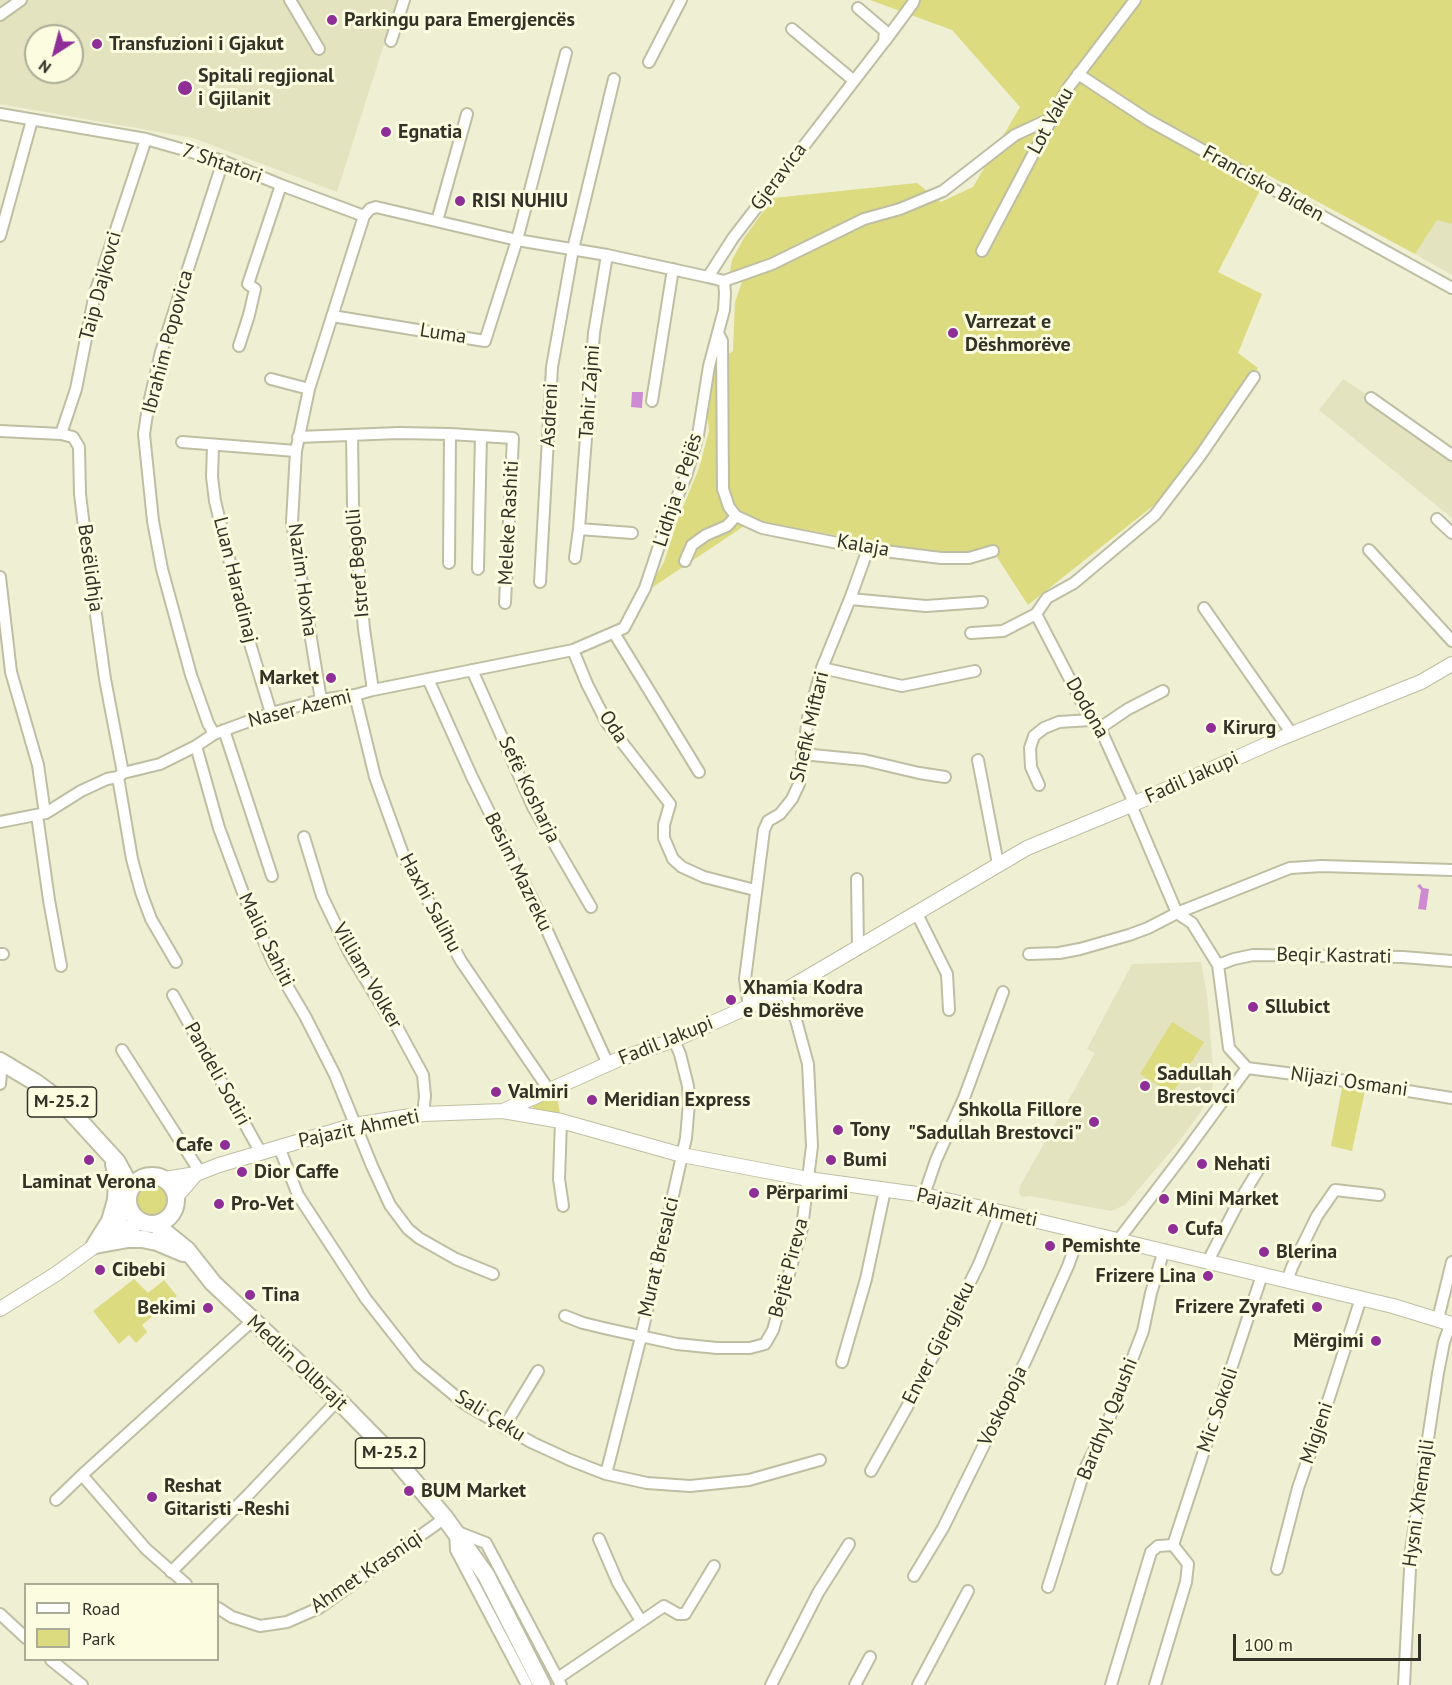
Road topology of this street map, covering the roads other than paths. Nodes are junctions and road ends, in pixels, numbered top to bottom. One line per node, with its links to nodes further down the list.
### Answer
1 (21, 0): 8 (street)
2 (290, 0): 12 (street)
3 (404, 0): 10 (street)
4 (681, 0): 14 (street)
5 (914, 0): 11 (street, Gjeravica)
6 (1135, 0): 15 (street, Lot Vaku)
7 (858, 8): 11 (street)
8 (0, 15)
9 (792, 29): 17 (street)
10 (391, 41)
11 (884, 42): 17 (street, Gjeravica)
12 (319, 49)
13 (566, 53): 28 (street)
14 (649, 62)
15 (1078, 74): 21 (street, Lot Vaku); 35 (street, Francisko Biden)
16 (614, 79): 29 (street, Asdreni)
17 (853, 80): 33 (street, Gjeravica)
18 (0, 114): 20 (street, 7 Shtatori)
19 (467, 114): 26 (street)
20 (32, 120): 22 (street, 7 Shtatori); 27 (street)
21 (1050, 122): 30 (street, Lot Vaku); 34 (street)
22 (146, 140): 23 (street, 7 Shtatori); 45 (street, Taip Dajkovci)
23 (223, 161): 24 (street, 7 Shtatori); 89 (street, Ibrahim Popovica)
24 (281, 186): 25 (street, 7 Shtatori); 38 (street)
25 (364, 216): 26 (street); 36 (street, Nazim Hoxha)
26 (437, 222): 28 (street)
27 (0, 236)
28 (517, 240): 29 (street); 36 (street, Luma)
29 (573, 249): 31 (street); 67 (street, Asdreni)
30 (982, 251)
31 (606, 255): 32 (street); 56 (street, Tahir Zajmi)
32 (673, 268): 33 (street); 43 (street)
33 (708, 276): 34 (street)
34 (724, 281): 37 (street, Lidhja e Pejës)
35 (1452, 288)
36 (332, 316): 41 (street, Nazim Hoxha)
37 (719, 335): 54 (street); 73 (street, Lidhja e Pejës)
38 (238, 346)
39 (1254, 378): 72 (street)
40 (271, 379): 41 (street)
41 (309, 389): 49 (street, Nazim Hoxha)
42 (1371, 398): 53 (street)
43 (652, 401)
44 (0, 431): 45 (street)
45 (61, 434): 95 (street, Besëlidhja)
46 (450, 434): 47 (street, Meleke Rashiti); 48 (street, Meleke Rashiti); 64 (street)
47 (352, 435): 49 (street, Meleke Rashiti); 82 (street, Istref Begolli)
48 (481, 436): 65 (street, Meleke Rashiti); 70 (street, Meleke Rashiti)
49 (298, 437): 52 (street, Nazim Hoxha)
50 (182, 442): 51 (street)
51 (213, 445): 52 (street); 86 (street, Luan Haradinaj)
52 (296, 451): 85 (street, Nazim Hoxha)
53 (1452, 455)
54 (736, 516): 59 (street, Kalaja); 63 (street)
55 (1437, 519): 58 (street)
56 (579, 529): 57 (street); 62 (street, Tahir Zajmi)
57 (632, 533)
58 (1452, 533)
59 (868, 549): 61 (street, Kalaja); 68 (street, Shefik Miftari)
60 (1369, 550): 75 (street)
61 (993, 551)
62 (575, 558)
63 (685, 561)
64 (449, 563)
65 (478, 569)
66 (0, 577): 99 (street)
67 (540, 582)
68 (850, 599): 69 (street); 78 (street, Shefik Miftari)
69 (982, 602)
70 (505, 603)
71 (1204, 608): 90 (street)
72 (1036, 614): 74 (street); 87 (street, Dodona)
73 (614, 633): 76 (street, Naser Azemi); 94 (street)
74 (971, 633)
75 (1452, 641)
76 (573, 650): 79 (street, Naser Azemi); 106 (street, Oda)
77 (1452, 664): 90 (street, Fadil Jakupi)
78 (822, 668): 80 (street); 92 (street, Shefik Miftari)
79 (472, 670): 81 (street, Naser Azemi); 107 (street, Sefë Kosharja)
80 (975, 671)
81 (428, 679): 82 (street, Naser Azemi); 124 (street, Besim Mazreku)
82 (373, 690): 84 (street, Naser Azemi)
83 (1163, 691): 88 (street)
84 (355, 695): 85 (street, Naser Azemi); 127 (street, Haxhi Salihu)
85 (321, 700): 86 (street, Naser Azemi)
86 (272, 713): 89 (street, Naser Azemi)
87 (1091, 720): 88 (street, Dodona); 97 (street)
88 (1100, 728): 98 (street, Dodona)
89 (219, 732): 91 (street, Naser Azemi); 104 (street, Ibrahim Popovica)
90 (1292, 734): 98 (street, Fadil Jakupi)
91 (196, 746): 95 (street, Naser Azemi); 132 (street, Maliq Sahiti)
92 (802, 754): 96 (street); 106 (street, Shefik Miftari)
93 (978, 760): 102 (street)
94 (699, 772)
95 (121, 775): 99 (street, Naser Azemi); 113 (street, Besëlidhja)
96 (945, 777)
97 (1039, 785)
98 (1132, 804): 102 (street, Fadil Jakupi); 109 (street, Dodona)
99 (42, 814): 100 (street, Naser Azemi); 115 (street)
100 (0, 822)
101 (304, 837): 130 (street, Villiam Volker)
102 (998, 864): 108 (street, Fadil Jakupi)
103 (1452, 870): 109 (street)
104 (272, 876)
105 (857, 879): 110 (street)
106 (755, 890): 119 (street, Shefik Miftari)
107 (591, 907)
108 (916, 912): 110 (street, Fadil Jakupi); 120 (street)
109 (1177, 913): 111 (street); 114 (street)
110 (858, 947): 116 (street, Fadil Jakupi)
111 (1029, 954)
112 (1452, 961): 114 (street, Beqir Kastrati)
113 (176, 962)
114 (1218, 965): 125 (street)
115 (61, 966)
116 (784, 991): 119 (street, Fadil Jakupi); 141 (street, Bejtë Pireva)
117 (1003, 992): 144 (street)
118 (173, 995): 134 (street, Pandeli Sotiri)
119 (749, 1007): 121 (street, Fadil Jakupi)
120 (949, 1010)
121 (674, 1040): 124 (street, Fadil Jakupi); 135 (street, Murat Bresalci)
122 (122, 1050): 138 (street)
123 (1, 1061): 126 (street); 136 (main road, M-25.2)
124 (608, 1064): 127 (street, Fadil Jakupi)
125 (1247, 1068): 128 (street, Nijazi Osmani); 152 (street)
126 (0, 1084)
127 (549, 1090): 129 (street, Fadil Jakupi)
128 (1452, 1098)
129 (503, 1111): 130 (street, Pajazit Ahmeti); 131 (street, Pajazit Ahmeti)
130 (423, 1114): 132 (street, Pajazit Ahmeti)
131 (561, 1121): 135 (street, Pajazit Ahmeti); 147 (street)
132 (355, 1125): 133 (street, Pajazit Ahmeti); 158 (street, Maliq Sahiti)
133 (279, 1147): 134 (street, Pajazit Ahmeti); 170 (street, Sali Çeku)
134 (261, 1153): 138 (street, Pajazit Ahmeti)
135 (682, 1155): 141 (street, Pajazit Ahmeti); 166 (street, Murat Bresalci)
136 (114, 1160): 139 (main road, M-25.2); 142 (main road, M-25.2); 153 (main road)
137 (1260, 1167): 156 (street)
138 (198, 1173): 140 (street, Pajazit Ahmeti); 146 (street)
139 (145, 1176): 140 (main road, M-25.2); 142 (main road)
140 (165, 1179): 146 (main road, M-25.2)
141 (808, 1179): 143 (street, Pajazit Ahmeti); 166 (street, Bejtë Pireva)
142 (130, 1188): 148 (main road)
143 (885, 1190): 144 (street, Pajazit Ahmeti); 167 (street)
144 (924, 1195): 149 (street, Pajazit Ahmeti)
145 (1379, 1195): 160 (street)
146 (176, 1202): 150 (main road); 155 (main road, Medlin Ollbrajt / M-25.2)
147 (563, 1206)
148 (128, 1208): 150 (main road, M-25.2); 153 (street)
149 (1000, 1212): 151 (street, Pajazit Ahmeti); 172 (street, Enver Gjergjeku)
150 (148, 1223): 153 (street); 155 (main road, Medlin Ollbrajt / M-25.2)
151 (1081, 1231): 152 (street, Pajazit Ahmeti); 183 (street, Voskopoja)
152 (1119, 1239): 154 (street, Pajazit Ahmeti)
153 (99, 1242): 155 (main road); 162 (street)
154 (1164, 1250): 156 (street, Pajazit Ahmeti); 185 (street, Bardhyl Qaushi)
155 (189, 1253): 164 (main road, Medlin Ollbrajt / M-25.2)
156 (1208, 1261): 159 (street, Pajazit Ahmeti)
157 (1452, 1262): 165 (street, Hysni Xhemajli)
158 (493, 1274)
159 (1262, 1275): 160 (street, Pajazit Ahmeti); 179 (street, Mic Sokoli)
160 (1287, 1281): 161 (street, Pajazit Ahmeti)
161 (1361, 1298): 165 (street, Pajazit Ahmeti); 181 (street, Migjeni)
162 (0, 1309)
163 (565, 1316): 166 (street, Bejtë Pireva)
164 (252, 1321): 169 (main road, Medlin Ollbrajt / M-25.2); 174 (street)
165 (1447, 1322): 202 (street, Hysni Xhemajli)
166 (641, 1337): 173 (street, Murat Bresalci)
167 (842, 1362)
168 (538, 1371): 170 (street)
169 (338, 1400): 176 (main road, Medlin Ollbrajt / M-25.2); 182 (street)
170 (504, 1427): 173 (street, Sali Çeku)
171 (820, 1460): 173 (street, Sali Çeku)
172 (871, 1471)
173 (606, 1474)
174 (82, 1475): 175 (street); 182 (street)
175 (56, 1500)
176 (450, 1524): 187 (street, Ahmet Krasniqi); 193 (street, Medlin Ollbrajt); 195 (street, Medlin Ollbrajt); 196 (main road, Medlin Ollbrajt / M-25.2)
177 (599, 1539): 189 (street)
178 (849, 1544): 197 (street)
179 (1173, 1545): 200 (street); 201 (street)
180 (714, 1566): 189 (street)
181 (1276, 1569)
182 (171, 1572): 184 (street)
183 (914, 1576)
184 (185, 1583)
185 (1048, 1587)
186 (968, 1591): 199 (street)
187 (219, 1609)
188 (0, 1614): 190 (street)
189 (641, 1622): 193 (street)
190 (24, 1636)
191 (870, 1657): 198 (street)
192 (53, 1661): 194 (street)
193 (559, 1681)
194 (82, 1685)
195 (527, 1685)
196 (542, 1685)
197 (771, 1685)
198 (855, 1685)
199 (918, 1685)
200 (1111, 1685)
201 (1155, 1685)
202 (1404, 1685)

